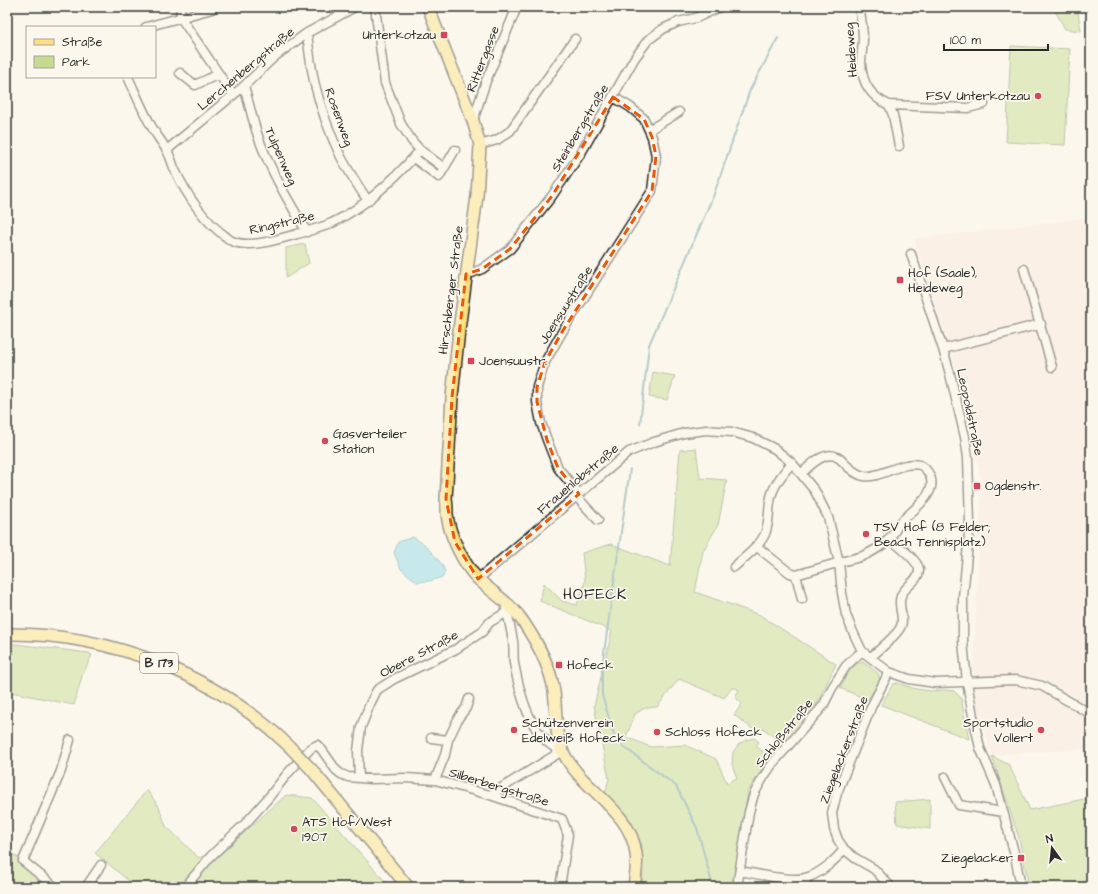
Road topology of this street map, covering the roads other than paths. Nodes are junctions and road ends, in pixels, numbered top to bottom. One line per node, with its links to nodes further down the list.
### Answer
1 (180, 7): 10 (street)
2 (355, 7): 9 (street, Lerchenbergstraße)
3 (375, 7): 28 (street)
4 (428, 7): 23 (main road, Hirschberger Straße)
5 (517, 7): 23 (street, Rittergasse)
6 (720, 7): 19 (street, Steinbergstraße)
7 (859, 7): 21 (street, Heideweg)
8 (212, 8): 10 (street)
9 (342, 10): 12 (street, Lerchenbergstraße)
10 (181, 18): 11 (street); 15 (street)
11 (150, 26)
12 (307, 34): 17 (street, Lerchenbergstraße); 32 (street, Rosenweg)
13 (575, 39): 25 (street)
14 (180, 73): 15 (street)
15 (219, 74): 18 (street)
16 (128, 78): 27 (street, Ringstraße)
17 (244, 86): 18 (street, Lerchenbergstraße); 33 (street, Tulpenweg)
18 (233, 95): 27 (street, Lerchenbergstraße)
19 (613, 97): 24 (street, Joensuustraße); 36 (street, Steinbergstraße)
20 (984, 104): 21 (street)
21 (889, 105): 26 (street)
22 (679, 112): 24 (street)
23 (473, 119): 25 (main road, Hirschberger Straße)
24 (649, 130): 42 (street, Joensuustraße)
25 (480, 144): 36 (main road, Hirschberger Straße)
26 (899, 146)
27 (167, 150): 33 (street, Ringstraße)
28 (420, 150): 30 (street, Ringstraße); 31 (street)
29 (455, 150): 31 (street)
30 (414, 158): 31 (street); 32 (street, Ringstraße)
31 (444, 168)
32 (368, 201): 33 (street, Ringstraße)
33 (307, 232)
34 (911, 254): 38 (street, Leopoldstraße)
35 (1024, 269): 37 (street)
36 (466, 274): 49 (main road, Hirschberger Straße)
37 (1041, 324): 38 (street); 39 (street)
38 (943, 349): 57 (street, Leopoldstraße)
39 (1052, 367)
40 (792, 463): 41 (street, Frauenlobstraße); 42 (street, Frauenlobstraße); 45 (street)
41 (801, 474): 44 (street); 46 (street, Frauenlobstraße)
42 (578, 495): 43 (street, Joensuustraße); 49 (street, Frauenlobstraße)
43 (598, 520)
44 (889, 538): 46 (street); 55 (street)
45 (756, 546): 47 (street); 48 (street)
46 (839, 562): 48 (street); 54 (street, Frauenlobstraße)
47 (734, 567)
48 (796, 575): 50 (street)
49 (478, 579): 51 (main road, Hirschberger Straße)
50 (802, 599)
51 (504, 600): 52 (street); 63 (main road, Hirschberger Straße)
52 (507, 612): 63 (street); 65 (street, Obere Straße)
53 (7, 634): 76 (main road, B 173, bridge)
54 (862, 651): 55 (street); 71 (street, Schloßstraße)
55 (871, 657): 56 (street)
56 (889, 672): 57 (street); 69 (street, Ziegelackerstraße)
57 (967, 682): 59 (street); 68 (street, Leopoldstraße)
58 (469, 699): 62 (street)
59 (1091, 714)
60 (432, 738): 62 (street)
61 (70, 740): 73 (street)
62 (448, 740): 66 (street)
63 (562, 751): 67 (street); 78 (main road)
64 (945, 777): 68 (street)
65 (359, 778): 66 (street, Silberbergstraße); 75 (street, Silberbergstraße)
66 (435, 780): 67 (street, Silberbergstraße)
67 (490, 795): 77 (street, Silberbergstraße)
68 (1003, 812): 82 (street, Leopoldstraße)
69 (844, 849): 72 (street); 81 (street, Ziegelackerstraße)
70 (101, 865): 74 (street)
71 (740, 871): 72 (street); 79 (street, Schloßstraße)
72 (805, 878): 80 (street)
73 (55, 887)
74 (86, 887)
75 (184, 887)
76 (408, 887)
77 (560, 887)
78 (634, 887)
79 (738, 887)
80 (807, 887)
81 (890, 887)
82 (1021, 887)

